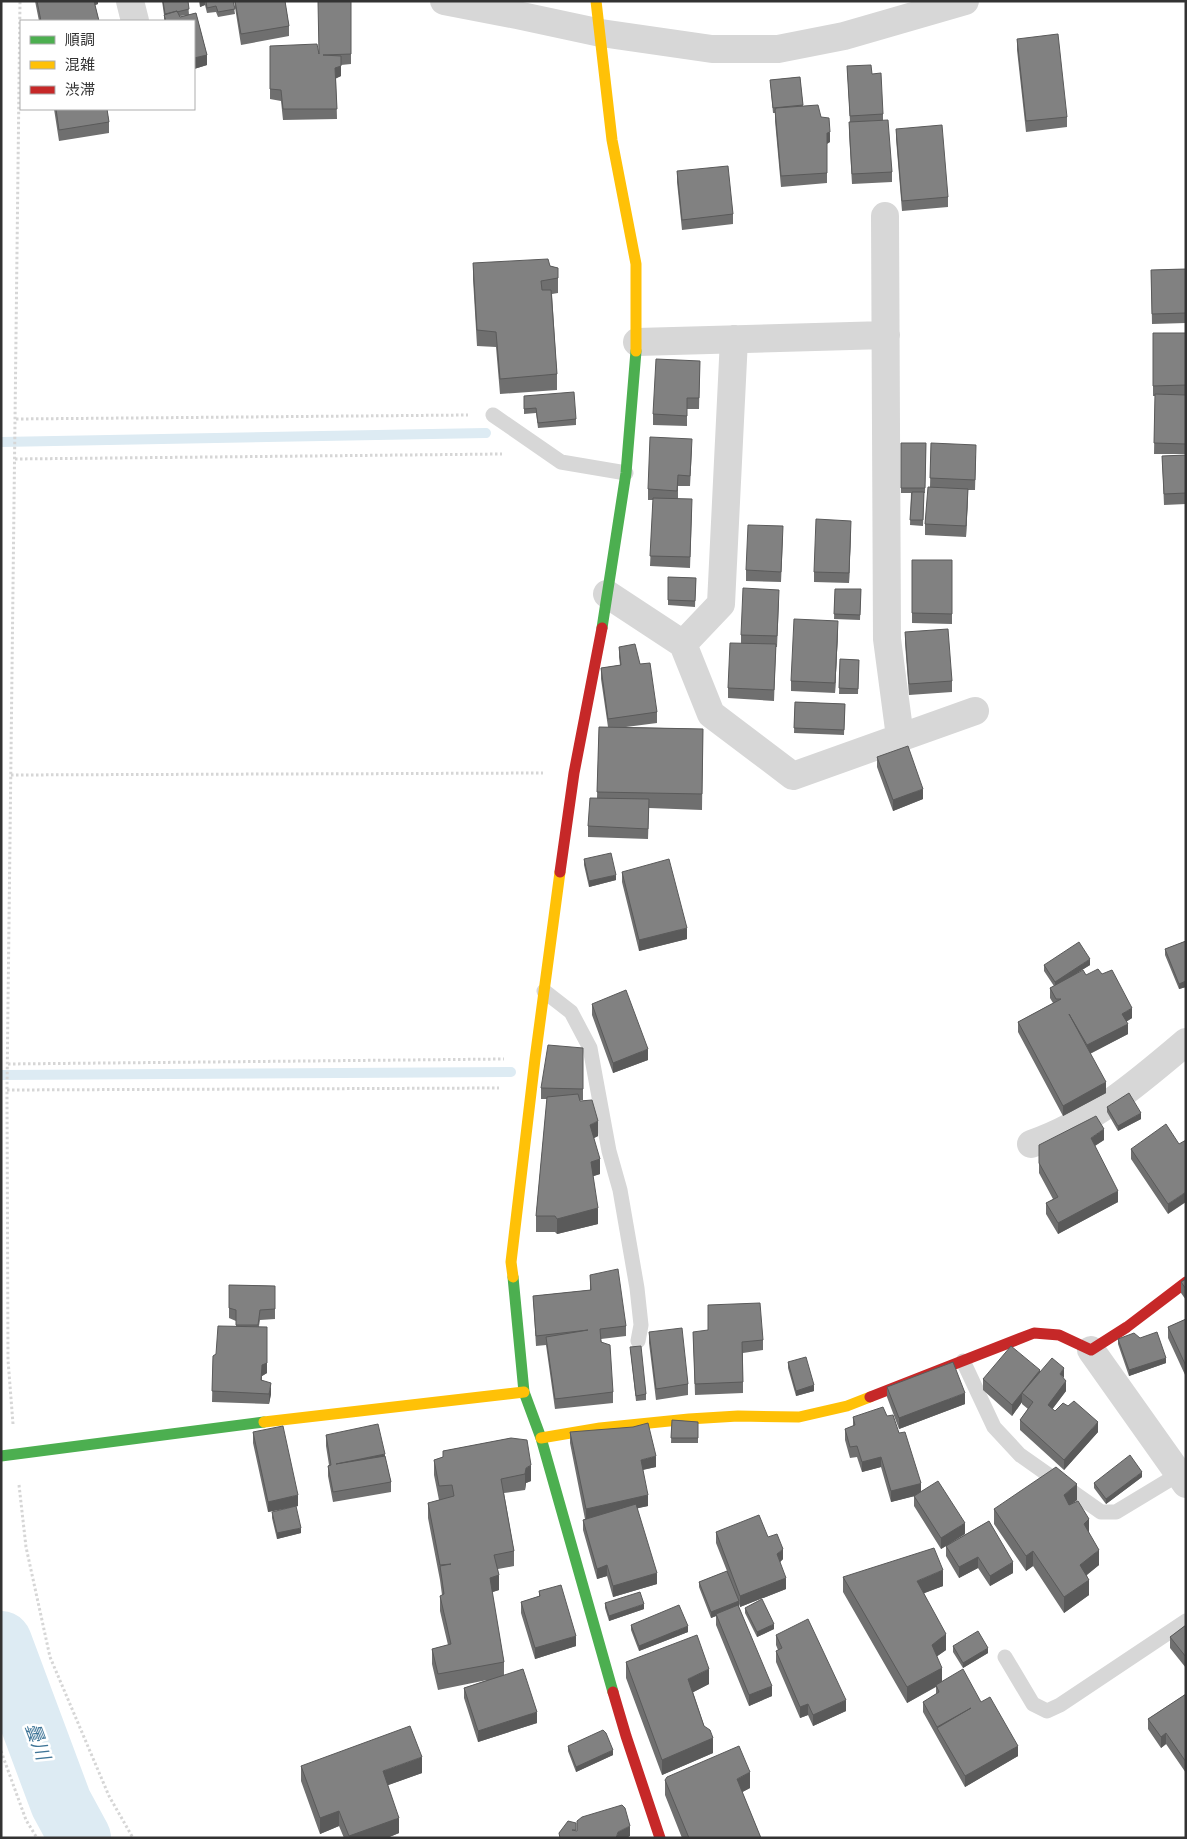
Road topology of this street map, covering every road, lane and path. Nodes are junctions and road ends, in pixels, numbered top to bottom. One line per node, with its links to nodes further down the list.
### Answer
1 (20, 1): 13 (path)
2 (130, 1): 6 (street)
3 (444, 1): 7 (street)
4 (596, 1): 7 (street)
5 (965, 1): 7 (street)
6 (135, 20)
7 (601, 33): 11 (street)
8 (885, 216): 9 (street)
9 (886, 335): 10 (street); 20 (street)
10 (734, 339): 11 (street); 18 (street)
11 (637, 342): 16 (street)
12 (493, 415): 13 (path); 14 (lane)
13 (16, 419): 15 (path)
14 (549, 454): 15 (path); 16 (lane)
15 (15, 459): 22 (path)
16 (626, 473): 17 (street)
17 (607, 594): 18 (street); 21 (street)
18 (683, 644): 20 (street)
19 (975, 711): 20 (street)
20 (900, 737)
21 (574, 773): 22 (path); 23 (street)
22 (12, 775): 26 (path)
23 (544, 992): 25 (street); 31 (lane)
24 (1186, 1042): 29 (street)
25 (535, 1058): 26 (path); 27 (street)
26 (8, 1064): 28 (path)
27 (532, 1088): 28 (path); 34 (street)
28 (7, 1090): 36 (path)
29 (1031, 1144)
30 (1186, 1282): 32 (street)
31 (638, 1341)
32 (1091, 1350): 33 (street); 38 (street)
33 (963, 1361): 35 (street); 38 (lane)
34 (524, 1392): 35 (street); 36 (street)
35 (541, 1438): 44 (street)
36 (16, 1454): 37 (street); 43 (path)
37 (1, 1456)
38 (1182, 1479)
39 (1186, 1621): 40 (lane)
40 (1005, 1657)
41 (1, 1751): 42 (path)
42 (37, 1838)
43 (133, 1838)
44 (660, 1838)

